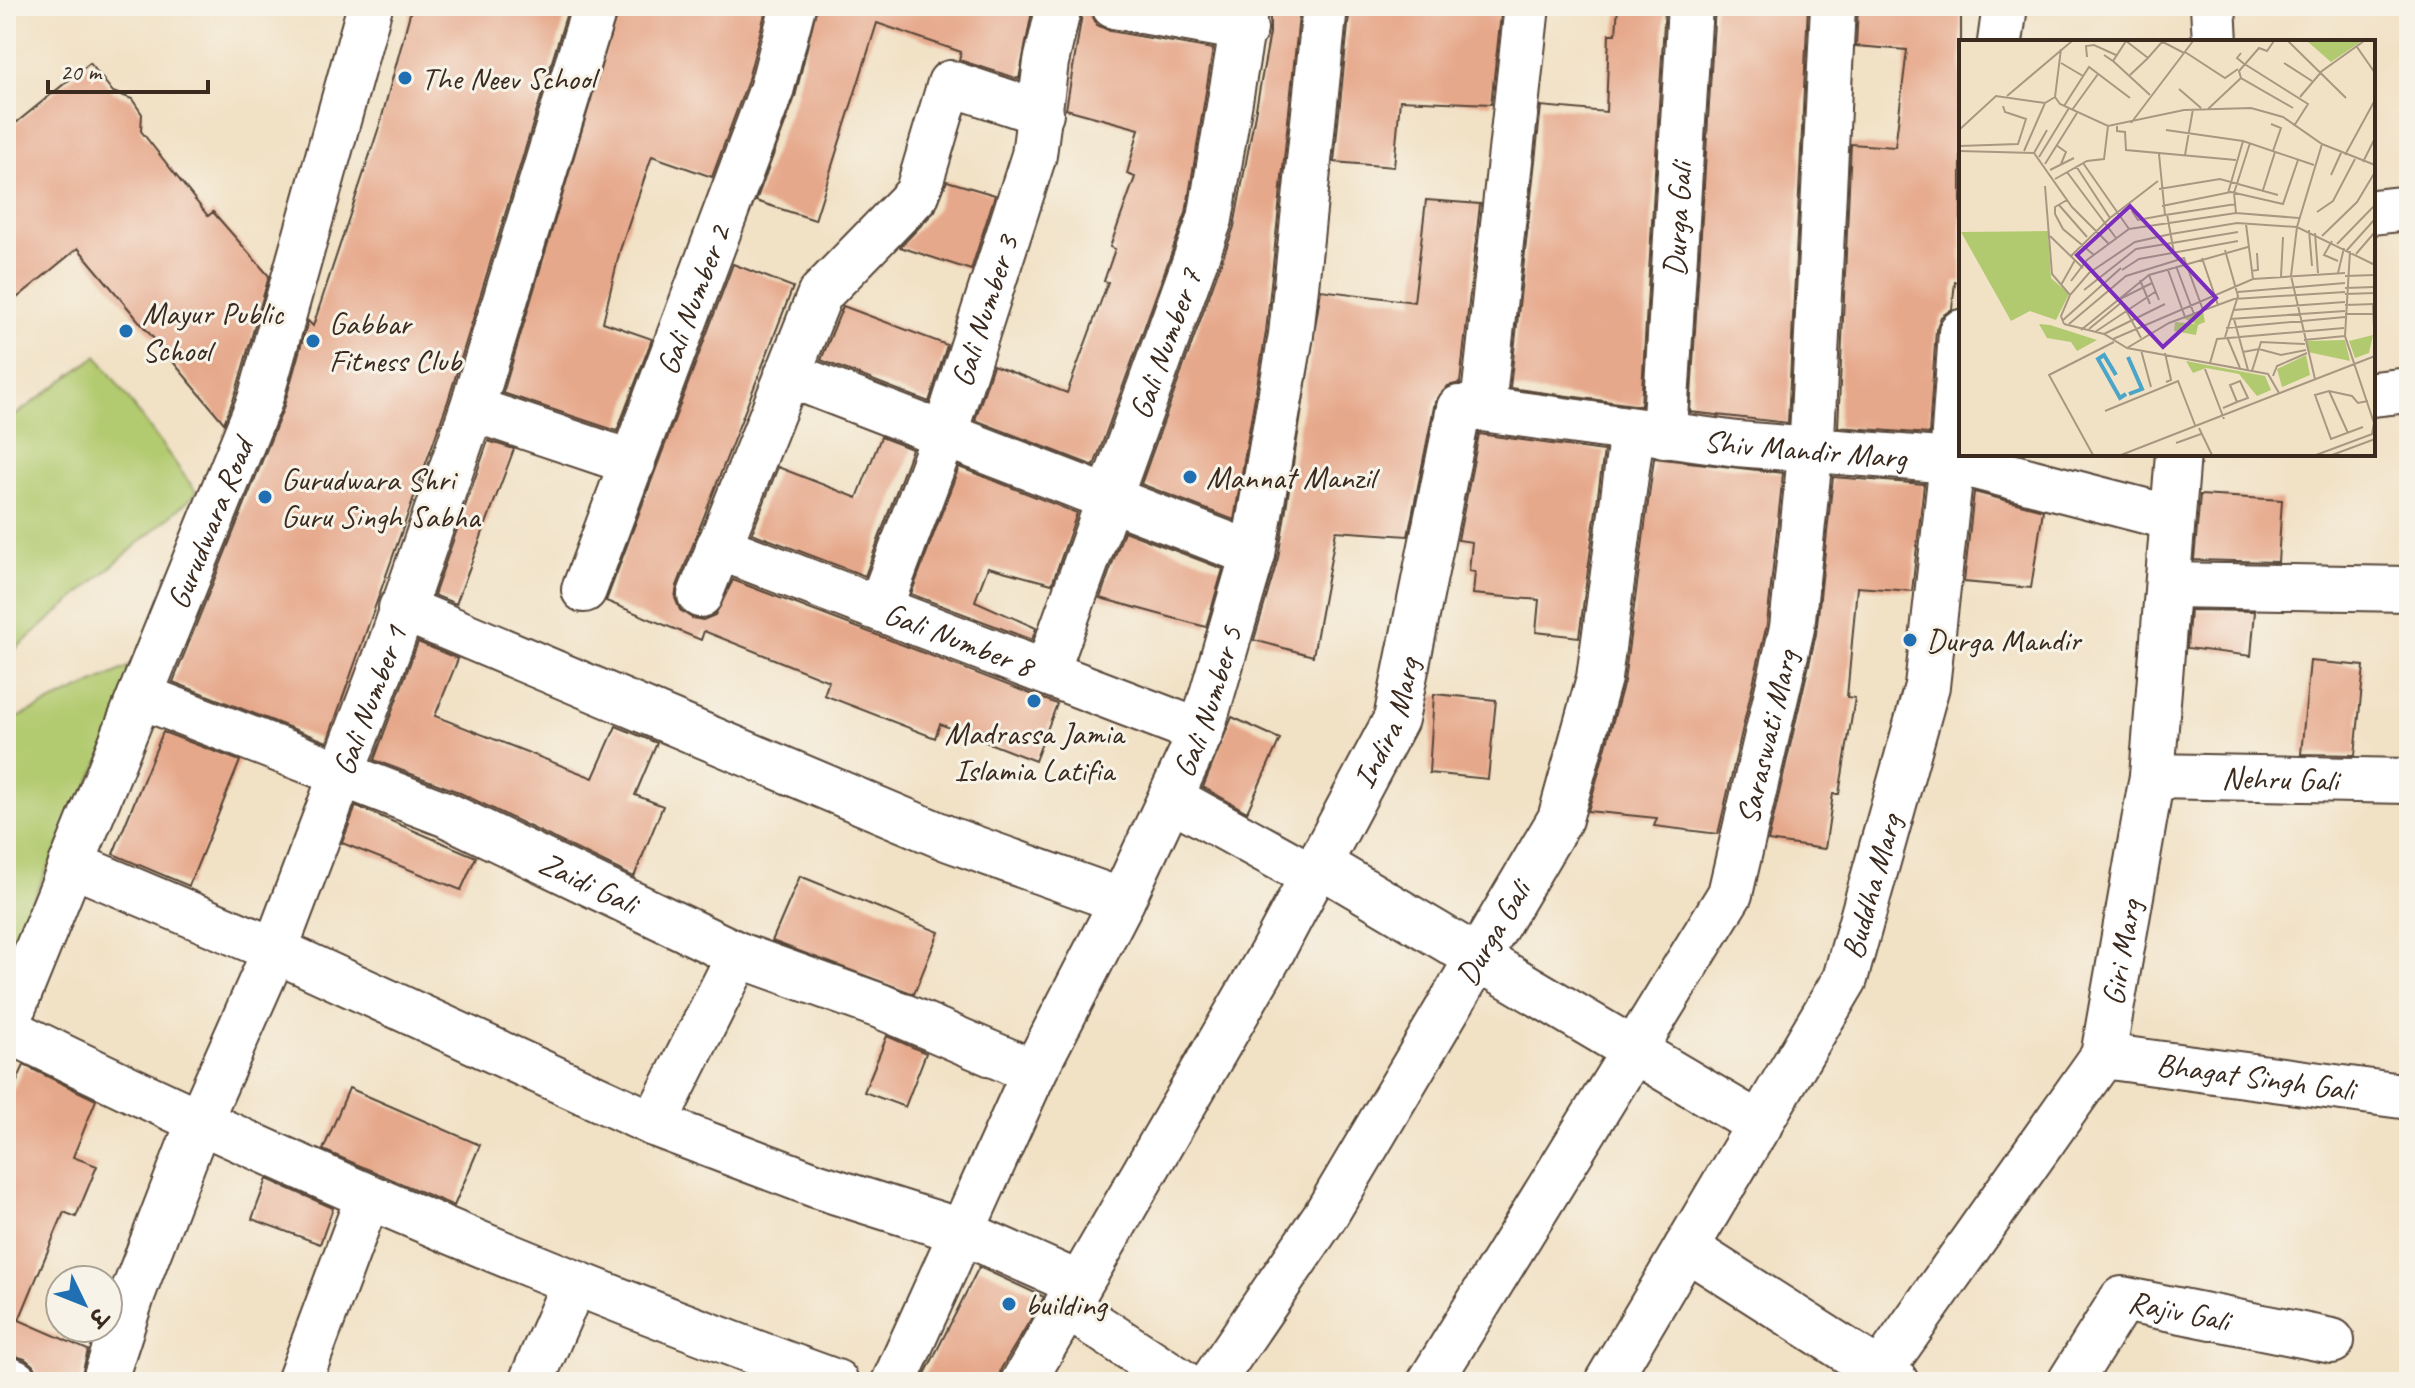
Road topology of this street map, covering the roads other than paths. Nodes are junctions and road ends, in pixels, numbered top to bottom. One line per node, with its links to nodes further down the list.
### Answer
1 (370, 6): 42 (street, Gurudwara Road)
2 (595, 6): 23 (street, Gali Number 1)
3 (793, 6): 30 (street, Gali Number 2)
4 (1059, 6): 16 (street, Gali Number 3)
5 (1114, 6): 12 (street)
6 (1325, 6): 34 (street, Gali Number 5)
7 (1527, 6): 24 (street)
8 (1690, 6): 25 (street, Durga Gali)
9 (1833, 6): 27 (street, Saraswati Marg)
10 (2005, 6): 14 (street)
11 (2213, 6): 15 (street)
12 (1175, 12): 13 (street)
13 (1246, 18): 31 (street, Gali Number 7)
14 (2000, 40)
15 (2215, 40)
16 (1041, 113): 20 (street); 26 (street, Gali Number 3)
17 (2409, 208): 18 (street)
18 (2375, 212)
19 (1959, 361): 29 (street, Buddha Marg)
20 (787, 374): 26 (street); 33 (street)
21 (2409, 390): 22 (street)
22 (2375, 394)
23 (472, 409): 30 (street); 40 (street, Gali Number 1)
24 (1482, 409): 25 (street, Shiv Mandir Marg); 49 (street, Indira Marg)
25 (1648, 433): 27 (street, Shiv Mandir Marg); 53 (street, Durga Gali)
26 (944, 436): 31 (street); 39 (street, Gali Number 3)
27 (1811, 451): 29 (street, Shiv Mandir Marg); 55 (street, Saraswati Marg)
28 (2178, 456): 32 (street, Giri Marg)
29 (1952, 461): 32 (street, Shiv Mandir Marg); 61 (street, Buddha Marg)
30 (633, 463): 37 (street, Gali Number 2)
31 (1112, 500): 34 (street); 41 (street, Gali Number 7)
32 (2172, 518): 35 (street, Giri Marg)
33 (718, 547): 38 (street); 39 (street, Gali Number 8)
34 (1253, 554): 43 (street, Gali Number 5)
35 (2169, 585): 36 (street); 45 (street, Giri Marg)
36 (2409, 589)
37 (584, 590)
38 (700, 595)
39 (880, 607): 41 (street, Gali Number 8)
40 (401, 608): 44 (street, Gali Number 1); 50 (street)
41 (1047, 671): 43 (street, Gali Number 8)
42 (140, 696): 44 (street, Zaidi Gali); 48 (street, Gurudwara Road)
43 (1201, 732): 47 (street, Gali Number 5)
44 (339, 772): 51 (street, Gali Number 1); 52 (street, Zaidi Gali)
45 (2152, 776): 46 (street, Nehru Gali); 56 (street, Giri Marg)
46 (2409, 781)
47 (1171, 798): 49 (street); 50 (street, Gali Number 5)
48 (71, 864): 51 (street); 54 (street, Gurudwara Road)
49 (1315, 870): 53 (street); 66 (street, Indira Marg)
50 (1122, 901): 57 (street, Gali Number 5)
51 (275, 950): 59 (street, Gali Number 1); 60 (street)
52 (739, 955): 57 (street, Zaidi Gali); 60 (street)
53 (1480, 959): 55 (street); 78 (street, Durga Gali)
54 (6, 1028): 59 (street)
55 (1632, 1050): 61 (street); 79 (street, Saraswati Marg)
56 (2103, 1056): 58 (street, Bhagat Singh Gali); 69 (street, Giri Marg)
57 (1034, 1072): 63 (street, Gali Number 5)
58 (2409, 1097)
59 (198, 1124): 62 (street); 71 (street, Gali Number 1)
60 (654, 1124): 63 (street)
61 (1760, 1125): 64 (street, Buddha Marg)
62 (368, 1197): 65 (street); 72 (street)
63 (960, 1231): 66 (street); 75 (street, Gali Number 5)
64 (1686, 1248): 69 (street); 80 (street, Buddha Marg)
65 (574, 1283): 73 (street); 74 (street)
66 (1072, 1295): 76 (street, Indira Marg); 77 (street)
67 (2332, 1341): 81 (street, Rajiv Gali)
68 (6, 1378): 70 (street)
69 (1883, 1379)
70 (15, 1382)
71 (104, 1382)
72 (299, 1382)
73 (531, 1382)
74 (836, 1382)
75 (894, 1382)
76 (1023, 1382)
77 (1182, 1382)
78 (1212, 1382)
79 (1430, 1382)
80 (1607, 1382)
81 (2070, 1382)

